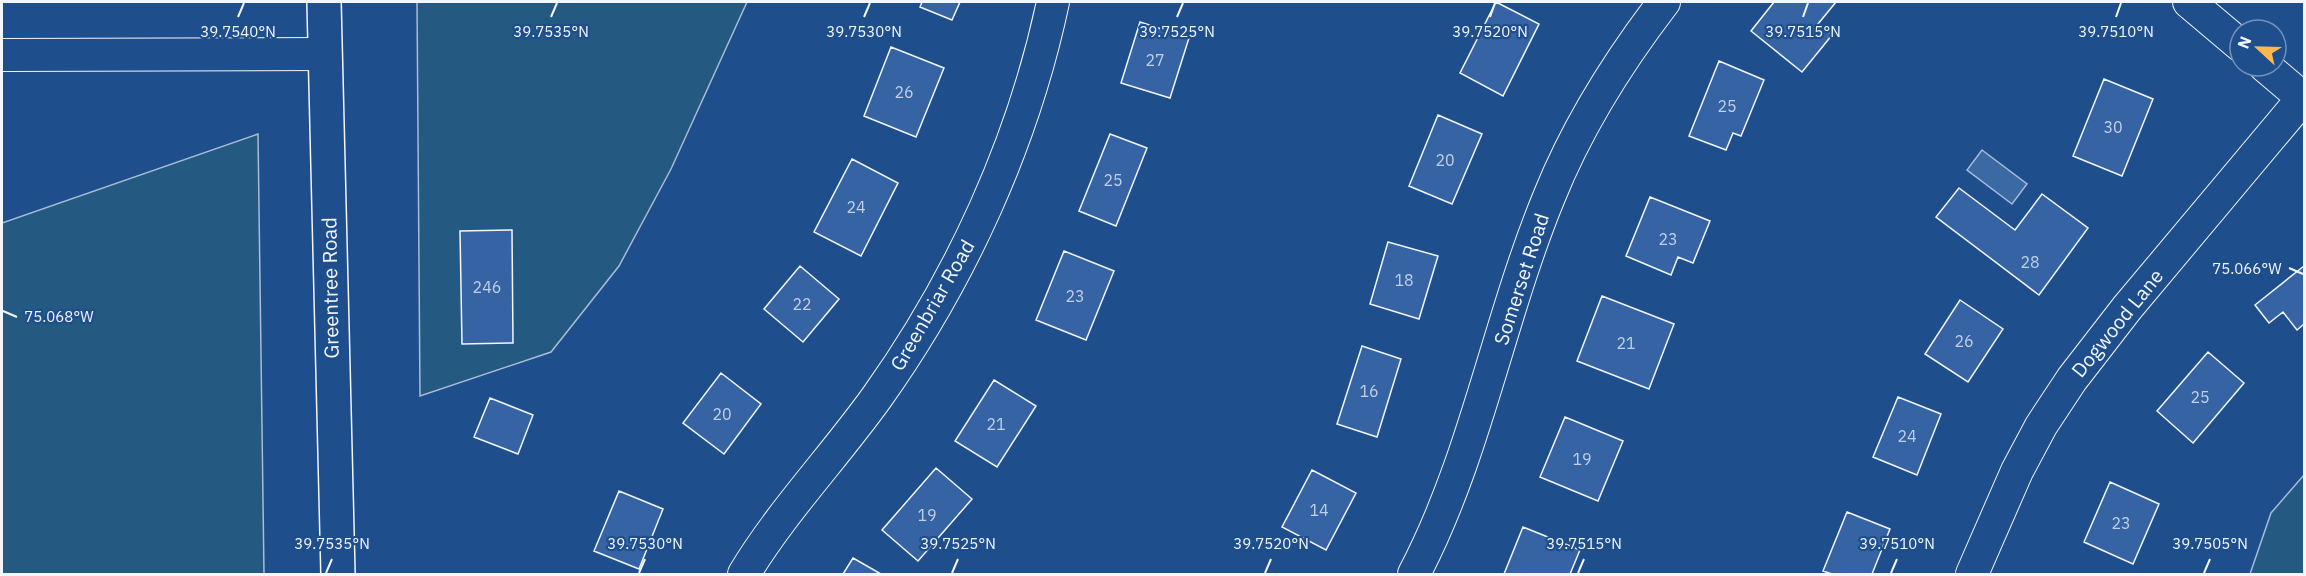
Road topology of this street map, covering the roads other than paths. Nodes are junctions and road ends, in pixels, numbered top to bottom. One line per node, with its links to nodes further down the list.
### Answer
1 (324, 2): 6 (street, Greentree Road)
2 (1053, 2): 11 (street, Greenbriar Road)
3 (1664, 2): 12 (street, Somerset Road)
4 (2189, 2): 5 (street)
5 (2228, 35)
6 (324, 54): 7 (street); 10 (street, Greentree Road)
7 (2, 55)
8 (2279, 78): 9 (street)
9 (2304, 99): 13 (street, Dogwood Lane)
10 (338, 574)
11 (744, 574)
12 (1414, 574)
13 (1972, 574)

